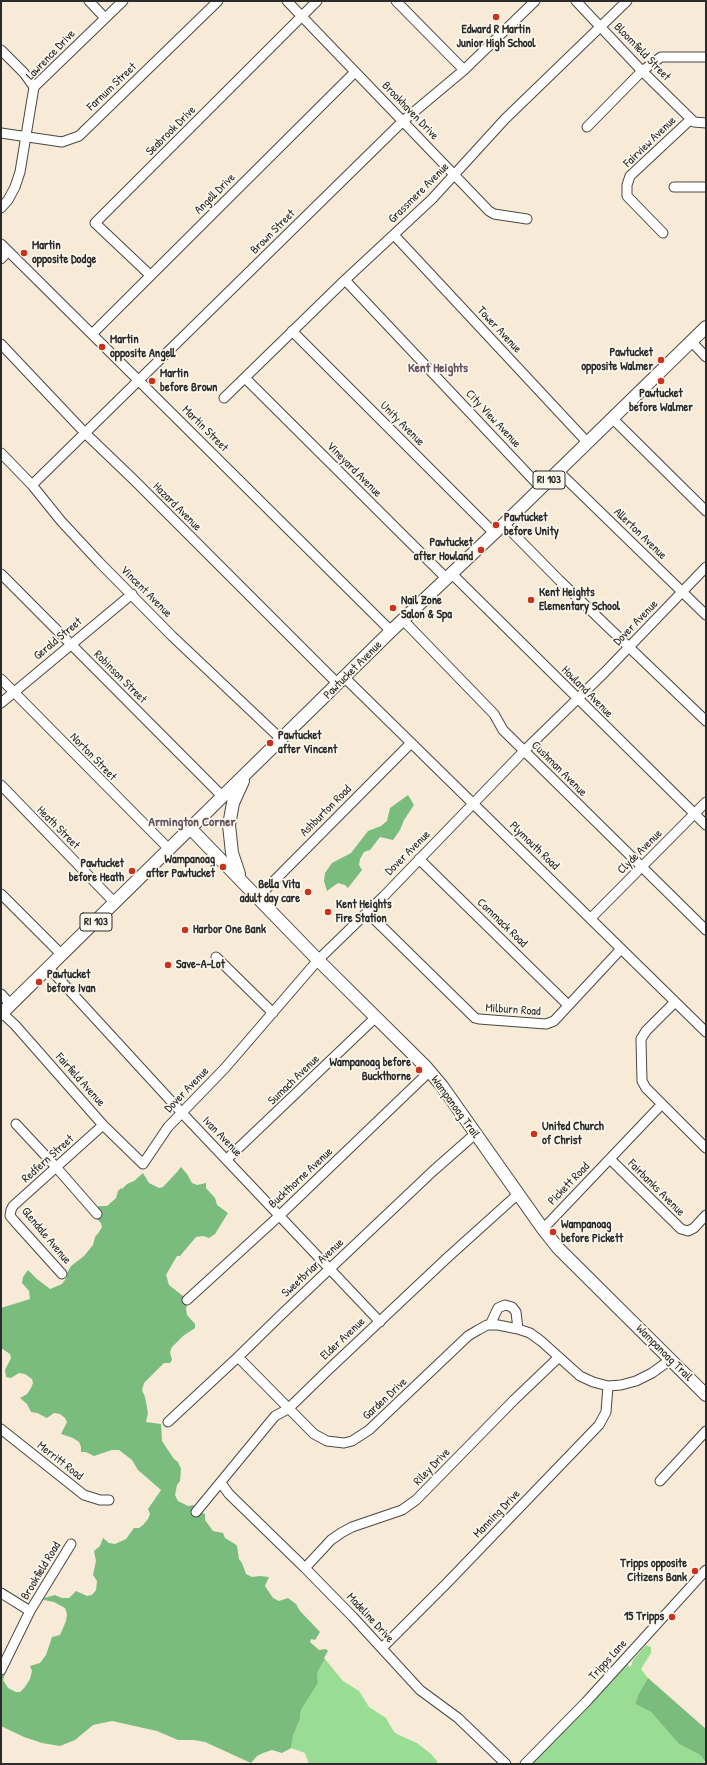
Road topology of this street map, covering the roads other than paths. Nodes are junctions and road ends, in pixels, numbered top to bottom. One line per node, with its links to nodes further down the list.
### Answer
1 (89, 1): 11 (street)
2 (123, 1): 11 (street, Lawrence Drive)
3 (218, 1): 24 (street, Farnum Street)
4 (287, 1): 10 (street, Brookhaven Drive)
5 (317, 1): 10 (street, Seabrook Drive)
6 (396, 1): 15 (street)
7 (535, 1): 15 (street, Brown Street)
8 (576, 1): 12 (street, Bloomfield Street)
9 (627, 1): 12 (street, Grassmere Avenue)
10 (302, 17): 17 (street, Brookhaven Drive); 35 (street, Seabrook Drive)
11 (105, 18): 18 (street, Lawrence Drive)
12 (600, 26): 16 (street, Bloomfield Street); 25 (street, Grassmere Avenue)
13 (1, 50): 18 (street)
14 (706, 57): 16 (street)
15 (464, 70): 20 (street, Brown Street)
16 (642, 71): 19 (street, Bloomfield Street); 22 (street)
17 (355, 72): 20 (street, Brookhaven Drive); 35 (street, Angell Drive)
18 (34, 87): 24 (street, Lawrence Drive)
19 (691, 119): 21 (street, Fairview Avenue); 30 (street, Fairview Avenue)
20 (403, 121): 25 (street, Brookhaven Drive); 44 (street, Brown Street)
21 (706, 123)
22 (587, 127)
23 (1, 133): 24 (street, Farnum Street)
24 (26, 137): 28 (street, Lawrence Drive)
25 (455, 175): 29 (street, Brookhaven Drive); 31 (street, Grassmere Avenue)
26 (674, 187): 27 (street)
27 (706, 187)
28 (1, 208)
29 (527, 218)
30 (663, 232)
31 (394, 235): 36 (street, Grassmere Avenue); 48 (street, Tower Avenue)
32 (1, 244): 33 (street, Martin Street)
33 (8, 251): 34 (street); 39 (street, Martin Street)
34 (1, 259)
35 (150, 275): 39 (street, Angell Drive)
36 (345, 280): 38 (street, Grassmere Avenue); 52 (street, City View Avenue)
37 (706, 327): 40 (main road, Pawtucket Avenue / RI 103)
38 (292, 331): 43 (street, Grassmere Avenue); 55 (street, Unity Avenue)
39 (92, 334): 44 (street, Martin Street)
40 (691, 341): 42 (street); 46 (main road, Pawtucket Avenue / RI 103)
41 (1, 344): 47 (street, Hazard Avenue)
42 (706, 356)
43 (245, 378): 45 (street, Grassmere Avenue); 58 (street, Vineyard Avenue)
44 (139, 380): 47 (street, Brown Street); 63 (street, Martin Street)
45 (224, 398)
46 (612, 418): 48 (main road, Pawtucket Avenue / RI 103); 53 (street)
47 (86, 434): 51 (street, Brown Street); 67 (street, Hazard Avenue)
48 (587, 442): 50 (main road, Pawtucket Avenue / RI 103)
49 (1, 453): 51 (street, Vincent Avenue)
50 (558, 471): 52 (main road, Pawtucket Avenue / RI 103); 59 (street, Allerton Avenue)
51 (32, 485): 60 (street, Vincent Avenue)
52 (541, 488): 54 (main road, Pawtucket Avenue / RI 103)
53 (706, 511)
54 (504, 524): 55 (main road, Pawtucket Avenue / RI 103); 65 (street)
55 (494, 533): 58 (main road, Pawtucket Avenue / RI 103)
56 (706, 568): 59 (street, Dover Avenue)
57 (1, 574): 64 (street, Robinson Street)
58 (449, 576): 62 (main road, Pawtucket Avenue / RI 103); 69 (street, Howland Avenue)
59 (683, 592): 61 (street, Allerton Avenue); 65 (street, Dover Avenue)
60 (132, 594): 64 (street, Gerald Street); 72 (street, Vincent Avenue)
61 (706, 615)
62 (403, 620): 63 (main road, Pawtucket Avenue / RI 103); 74 (street, Cushman Avenue)
63 (391, 631): 67 (main road, Pawtucket Avenue / RI 103)
64 (70, 645): 68 (street, Gerald Street); 77 (street, Robinson Street)
65 (630, 647): 69 (street, Dover Avenue); 71 (street)
66 (1, 679): 68 (street, Norton Street)
67 (342, 681): 72 (main road, Pawtucket Avenue / RI 103); 73 (street, Plymouth Road)
68 (14, 692): 70 (street, Gerald Street); 83 (street, Norton Street)
69 (577, 699): 74 (street, Dover Avenue); 80 (street, Howland Avenue)
70 (1, 703)
71 (706, 722)
72 (282, 740): 75 (main road, Pawtucket Avenue / RI 103)
73 (411, 743): 79 (street, Plymouth Road); 88 (street, Ashburton Road)
74 (524, 752): 79 (street, Dover Avenue); 85 (street, Cushman Avenue)
75 (246, 774): 77 (main road, Pawtucket Avenue / RI 103); 86 (main road)
76 (1, 786): 89 (street, Heath Street)
77 (223, 796): 82 (main road, Pawtucket Avenue / RI 103)
78 (706, 802): 80 (street, Clyde Avenue)
79 (473, 803): 84 (street, Dover Avenue); 91 (street, Plymouth Road)
80 (694, 814): 81 (street, Howland Avenue); 85 (street, Clyde Avenue)
81 (706, 826)
82 (191, 829): 83 (main road, Pawtucket Avenue / RI 103); 86 (main road, Wampanoag Trail)
83 (170, 850): 89 (main road, Pawtucket Avenue / RI 103)
84 (419, 859): 90 (street, Dover Avenue); 100 (street, Commack Road)
85 (642, 868): 91 (street, Clyde Avenue); 92 (street, Cushman Avenue)
86 (243, 881): 88 (main road, Wampanoag Trail)
87 (1, 894): 94 (street)
88 (258, 897): 96 (main road, Wampanoag Trail)
89 (115, 903): 94 (main road, Pawtucket Avenue / RI 103)
90 (367, 912): 96 (street, Dover Avenue); 100 (street, Milburn Road)
91 (591, 918): 93 (street, Plymouth Road)
92 (706, 930)
93 (621, 949): 99 (street, Plymouth Road); 100 (street, Milburn Road)
94 (62, 955): 97 (main road, Pawtucket Avenue / RI 103)
95 (216, 956): 102 (street)
96 (318, 960): 102 (street, Dover Avenue); 103 (main road, Wampanoag Trail)
97 (49, 968): 101 (main road, Pawtucket Avenue / RI 103); 107 (street, Ivan Avenue)
98 (1, 994): 101 (street, Fairfield Avenue)
99 (675, 1002): 104 (street, Plymouth Road); 106 (street)
100 (568, 1005)
101 (5, 1011): 109 (street, Fairfield Avenue)
102 (273, 1013): 107 (street, Dover Avenue)
103 (376, 1017): 105 (main road, Wampanoag Trail); 112 (street, Sumach Avenue)
104 (706, 1032)
105 (430, 1071): 110 (main road, Wampanoag Trail); 120 (street, Buckthorne Avenue)
106 (662, 1104): 111 (street); 113 (street, Pickett Road)
107 (182, 1113): 112 (street, Ivan Avenue); 114 (street, Dover Avenue)
108 (16, 1124): 115 (street)
109 (104, 1125): 114 (street, Fairfield Avenue); 115 (street, Redfern Street)
110 (475, 1134): 116 (main road, Wampanoag Trail); 122 (street, Sweetbriar Avenue)
111 (706, 1148)
112 (227, 1159): 120 (street, Ivan Avenue)
113 (610, 1159): 119 (street, Fairbanks Avenue); 121 (street, Pickett Road)
114 (140, 1162)
115 (56, 1167): 117 (street, Redfern Street); 118 (street)
116 (518, 1194): 121 (main road, Wampanoag Trail); 125 (street, Elder Avenue)
117 (11, 1212): 123 (street, Glendale Avenue)
118 (97, 1214)
119 (706, 1215)
120 (279, 1216): 122 (street, Ivan Avenue); 124 (street, Buckthorne Avenue)
121 (543, 1229): 130 (main road, Wampanoag Trail)
122 (330, 1269): 125 (street, Ivan Avenue); 128 (street, Sweetbriar Avenue)
123 (62, 1274)
124 (187, 1300)
125 (380, 1322): 133 (street, Elder Avenue)
126 (490, 1325): 127 (street); 127 (street); 133 (street, Garden Drive)
127 (518, 1329): 129 (street)
128 (238, 1357): 133 (street, Garden Drive); 134 (street, Sweetbriar Avenue)
129 (559, 1357): 131 (street); 142 (street, Riley Drive)
130 (670, 1360): 131 (street); 132 (main road, Wampanoag Trail)
131 (608, 1386): 146 (street, Manning Drive)
132 (706, 1395)
133 (288, 1409): 138 (street, Elder Avenue)
134 (168, 1422)
135 (1, 1429): 139 (street, Merritt Road)
136 (706, 1431): 137 (street)
137 (660, 1481)
138 (221, 1483): 140 (street, Elder Avenue); 142 (street, Madeline Drive)
139 (109, 1500)
140 (196, 1512)
141 (71, 1544): 145 (street, Brookfield Road)
142 (305, 1568): 146 (street, Madeline Drive)
143 (706, 1570): 149 (street, Tripps Lane)
144 (1, 1593): 145 (street, Brookfield Road)
145 (30, 1611): 147 (street, Brookfield Road)
146 (382, 1648): 148 (street, Madeline Drive)
147 (1, 1670)
148 (506, 1764)
149 (525, 1764)

